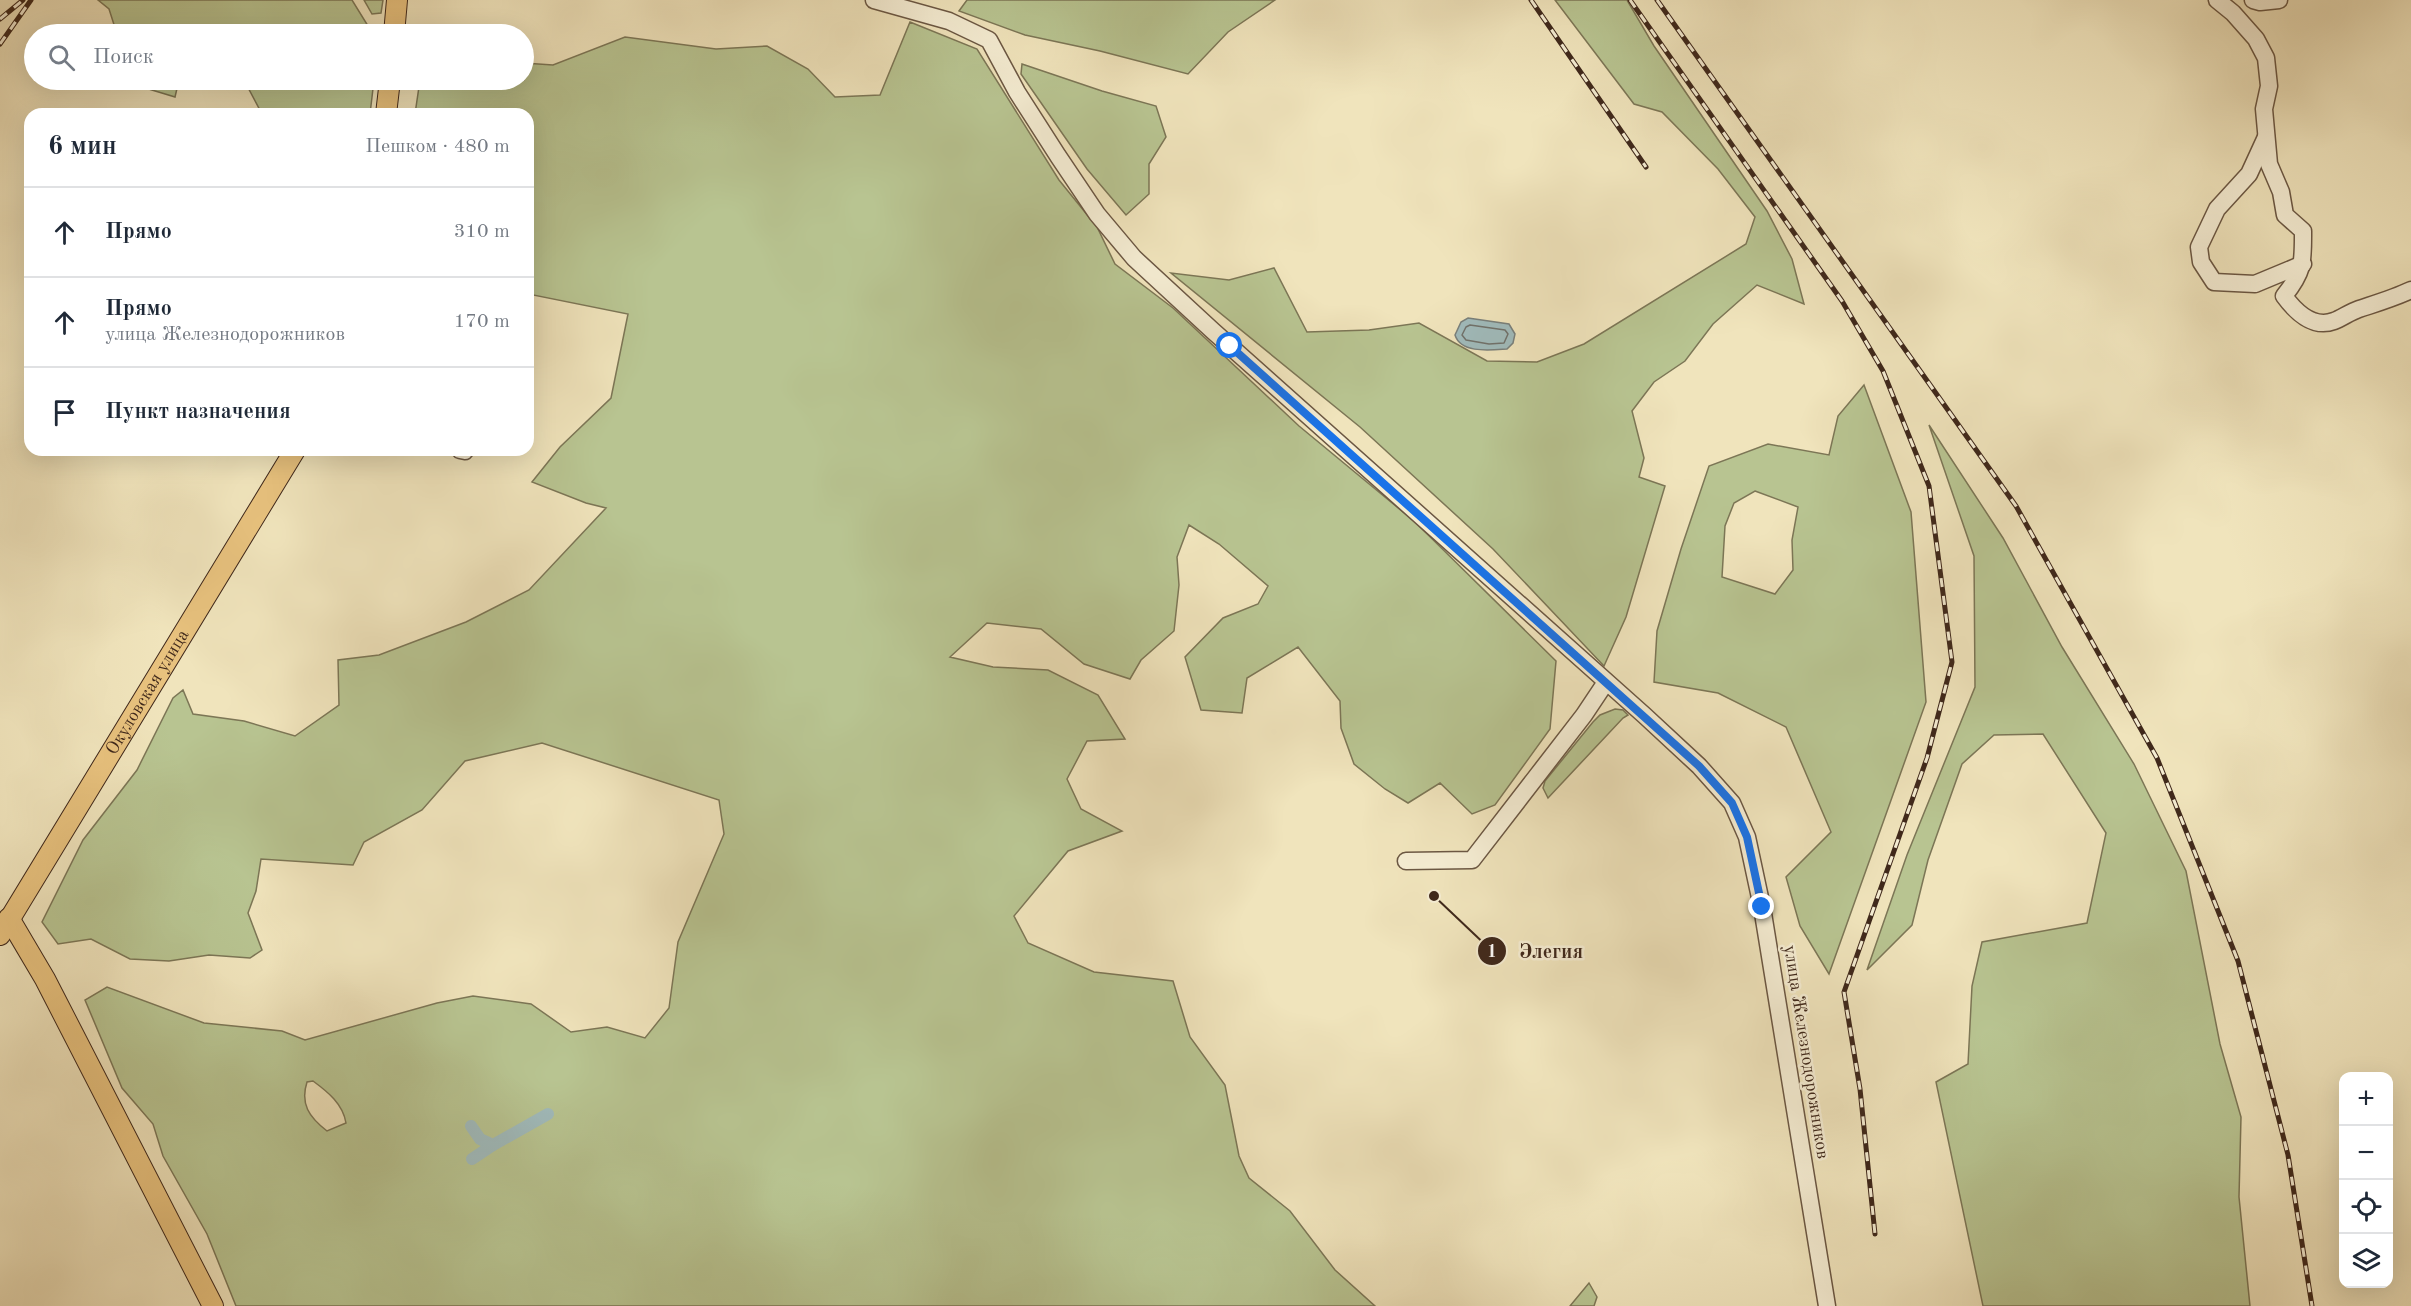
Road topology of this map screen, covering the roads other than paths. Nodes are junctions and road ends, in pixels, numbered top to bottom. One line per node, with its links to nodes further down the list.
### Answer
1 (397, 0): 6 (main road)
2 (874, 0): 15 (street, улица Железнодорожников)
3 (2217, 0): 9 (street)
4 (2253, 0): 5 (street)
5 (2279, 0)
6 (395, 24)
7 (389, 90): 8 (main road)
8 (387, 108)
9 (2268, 134): 10 (street); 11 (street)
10 (2303, 264): 11 (street); 13 (street)
11 (2255, 284): 13 (street)
12 (2411, 290): 13 (street)
13 (2284, 296)
14 (291, 456): 17 (main road, Окуловская улица)
15 (1606, 681): 16 (street); 19 (street, улица Железнодорожников)
16 (1406, 861)
17 (5, 927): 18 (main road)
18 (213, 1306)
19 (1827, 1306)

